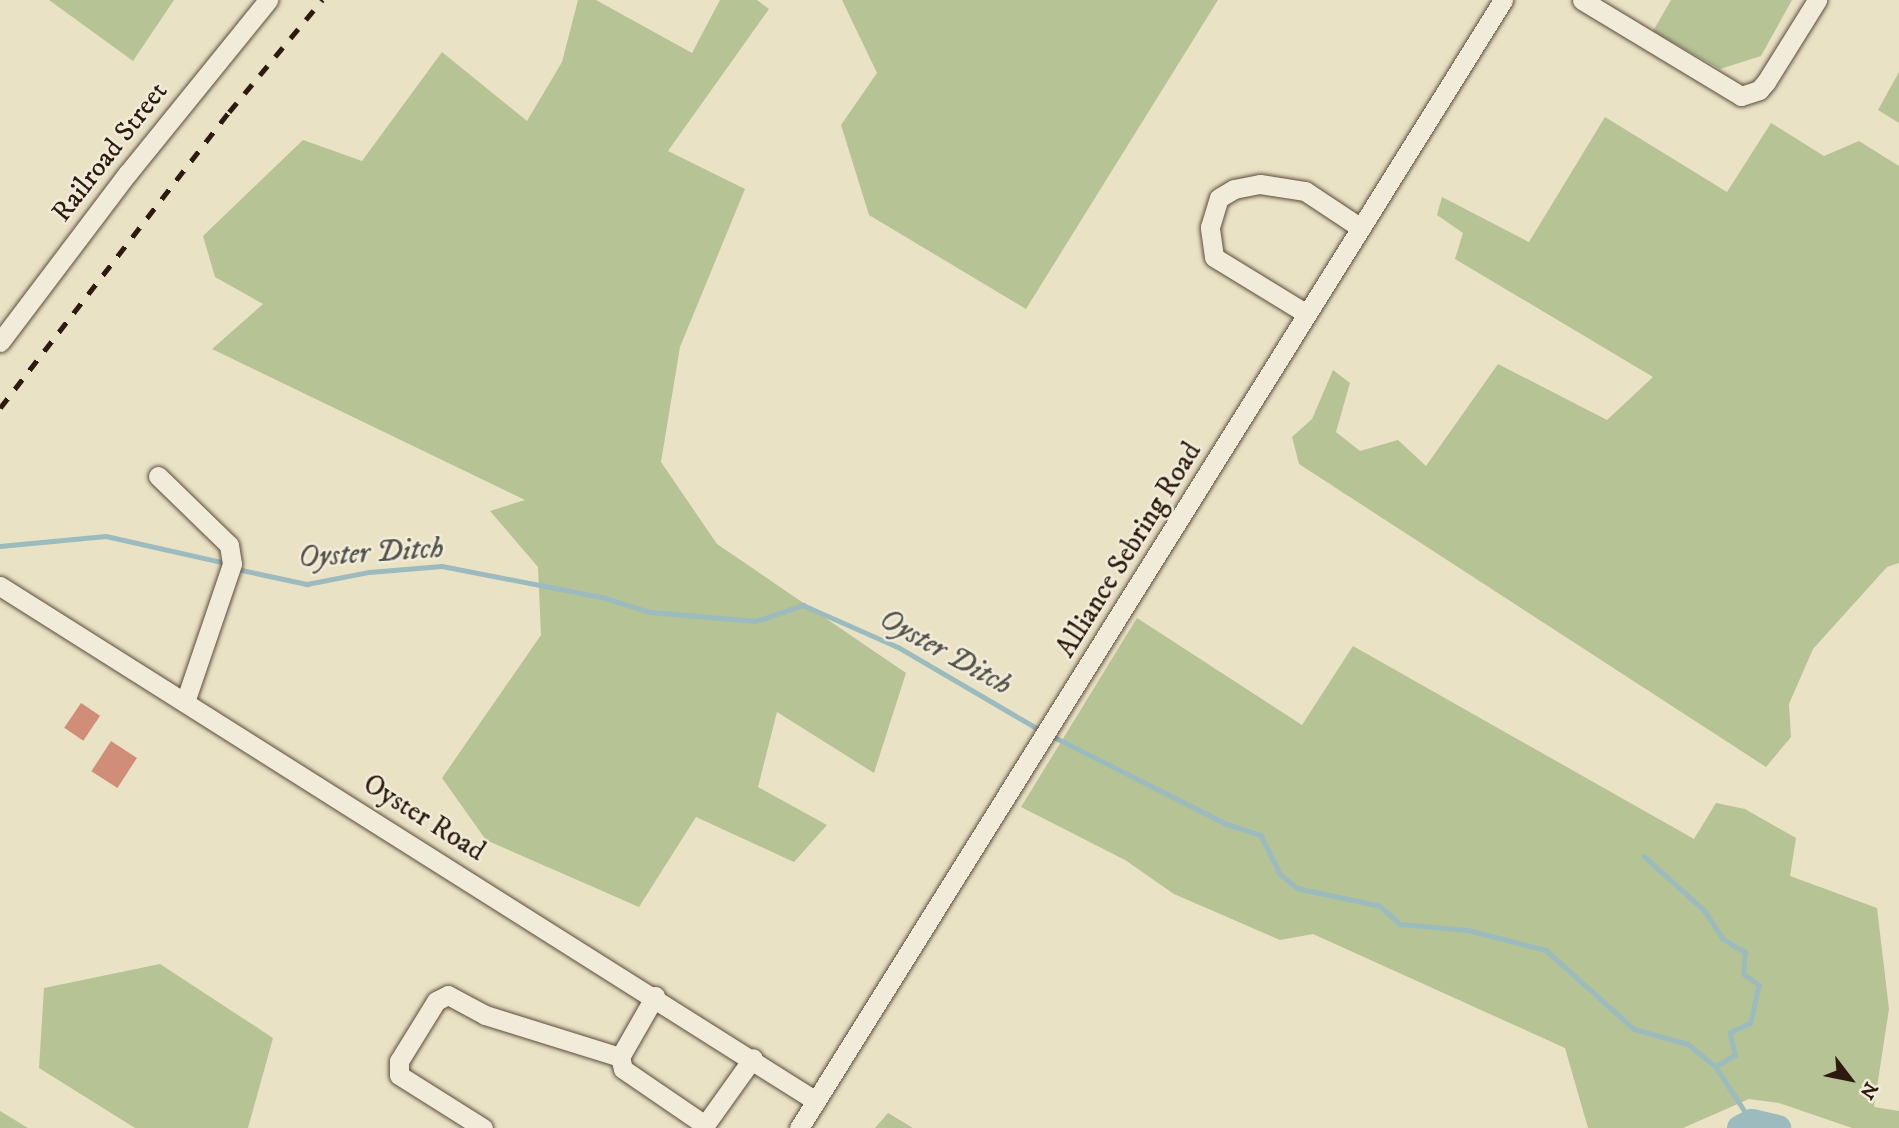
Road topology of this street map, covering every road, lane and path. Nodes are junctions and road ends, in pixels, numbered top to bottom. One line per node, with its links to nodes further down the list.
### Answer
1 (268, 0): 7 (street, Railroad Street)
2 (1503, 0): 5 (street, Alliance Sebring Road)
3 (1582, 0): 4 (street)
4 (1817, 0)
5 (1361, 228): 6 (street, Alliance Sebring Road); 6 (street)
6 (1307, 314): 14 (street, Alliance Sebring Road)
7 (0, 342)
8 (158, 476): 10 (street)
9 (0, 586): 10 (street, Oyster Road)
10 (186, 702): 11 (street, Oyster Road)
11 (656, 996): 12 (street); 13 (street, Oyster Road)
12 (620, 1056): 15 (street); 16 (street)
13 (753, 1058): 14 (street, Oyster Road); 15 (street)
14 (816, 1101): 17 (street, Alliance Sebring Road)
15 (704, 1126)
16 (483, 1128)
17 (799, 1128)

